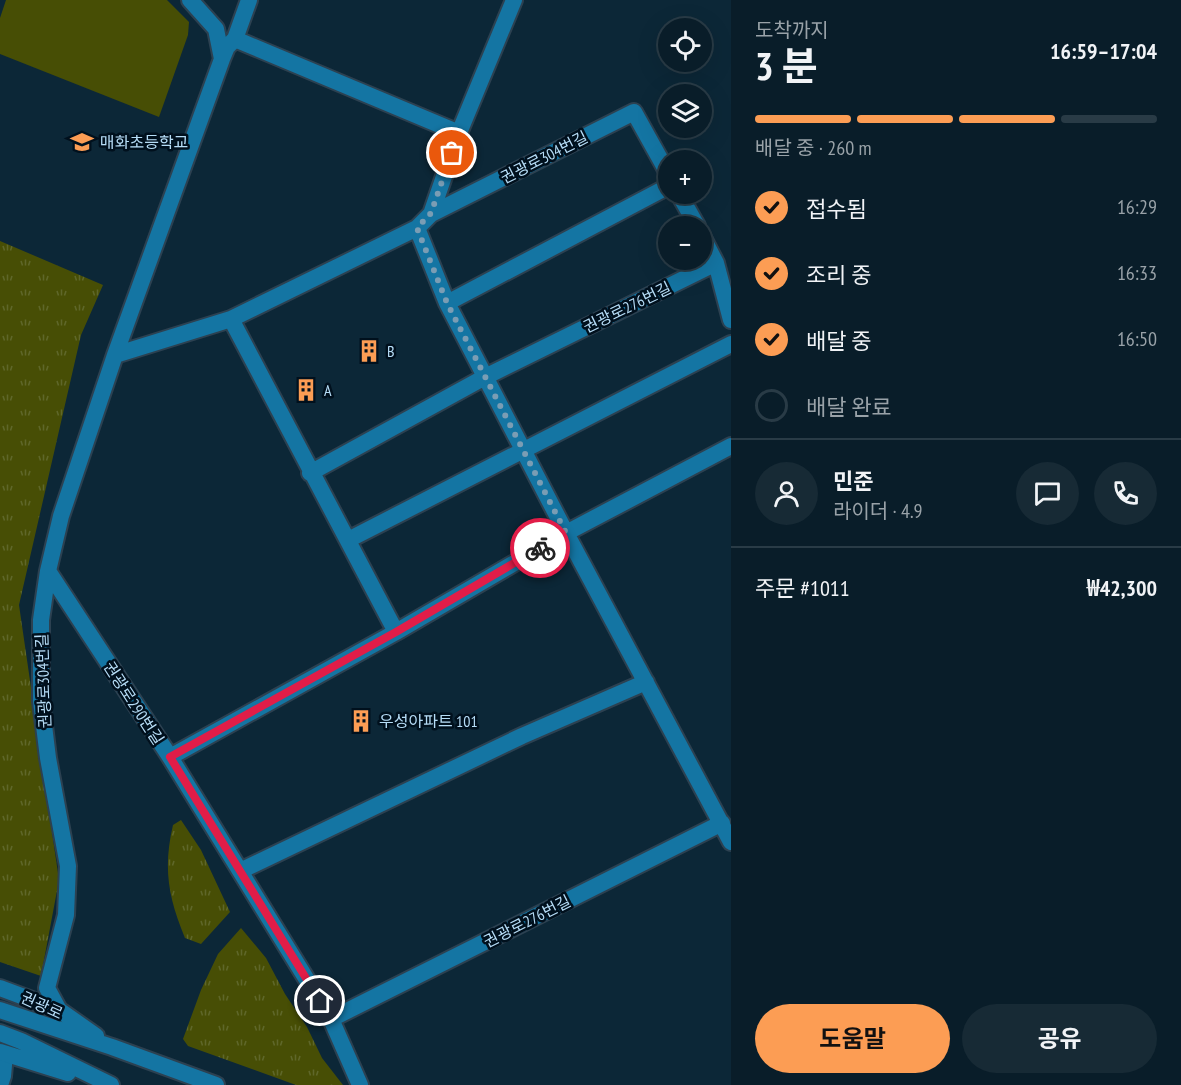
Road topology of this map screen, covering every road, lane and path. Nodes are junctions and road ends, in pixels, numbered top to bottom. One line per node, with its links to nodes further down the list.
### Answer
1 (190, 0): 4 (street)
2 (249, 0): 4 (street, 권광로304번길)
3 (514, 0): 5 (street)
4 (228, 48): 5 (street); 16 (street, 권광로304번길)
5 (459, 133): 8 (street)
6 (658, 155): 8 (street, 권광로304번길)
7 (658, 192): 12 (street)
8 (431, 213): 9 (street, 권광로304번길)
9 (417, 228): 12 (street); 13 (street, 권광로304번길)
10 (712, 255): 11 (street)
11 (716, 263): 14 (street); 17 (street, 권광로276번길)
12 (447, 303): 17 (street)
13 (231, 319): 16 (street, 권광로304번길); 20 (street)
14 (731, 320)
15 (731, 344): 19 (street)
16 (115, 355): 23 (street, 권광로304번길)
17 (486, 377): 19 (street); 20 (street, 권광로276번길)
18 (731, 446): 21 (street)
19 (525, 451): 21 (street); 22 (street)
20 (310, 473): 22 (street)
21 (566, 533): 24 (street); 25 (street)
22 (348, 540): 24 (street)
23 (48, 572): 26 (street, 권광로290번길); 32 (street, 권광로304번길)
24 (396, 632): 26 (street)
25 (646, 682): 27 (street); 29 (street)
26 (170, 757): 29 (street, 권광로290번길)
27 (722, 823): 28 (street); 33 (street, 권광로276번길)
28 (731, 842)
29 (240, 871): 33 (street, 권광로290번길)
30 (0, 988): 32 (street, 권광로)
31 (0, 1010): 35 (street, 권광로)
32 (59, 1010): 35 (street, 권광로)
33 (331, 1018): 40 (street, 권광로290번길)
34 (0, 1033): 38 (street)
35 (112, 1047): 39 (street, 권광로)
36 (2, 1053): 37 (street); 38 (street)
37 (0, 1085)
38 (111, 1085)
39 (216, 1085)
40 (360, 1085)

